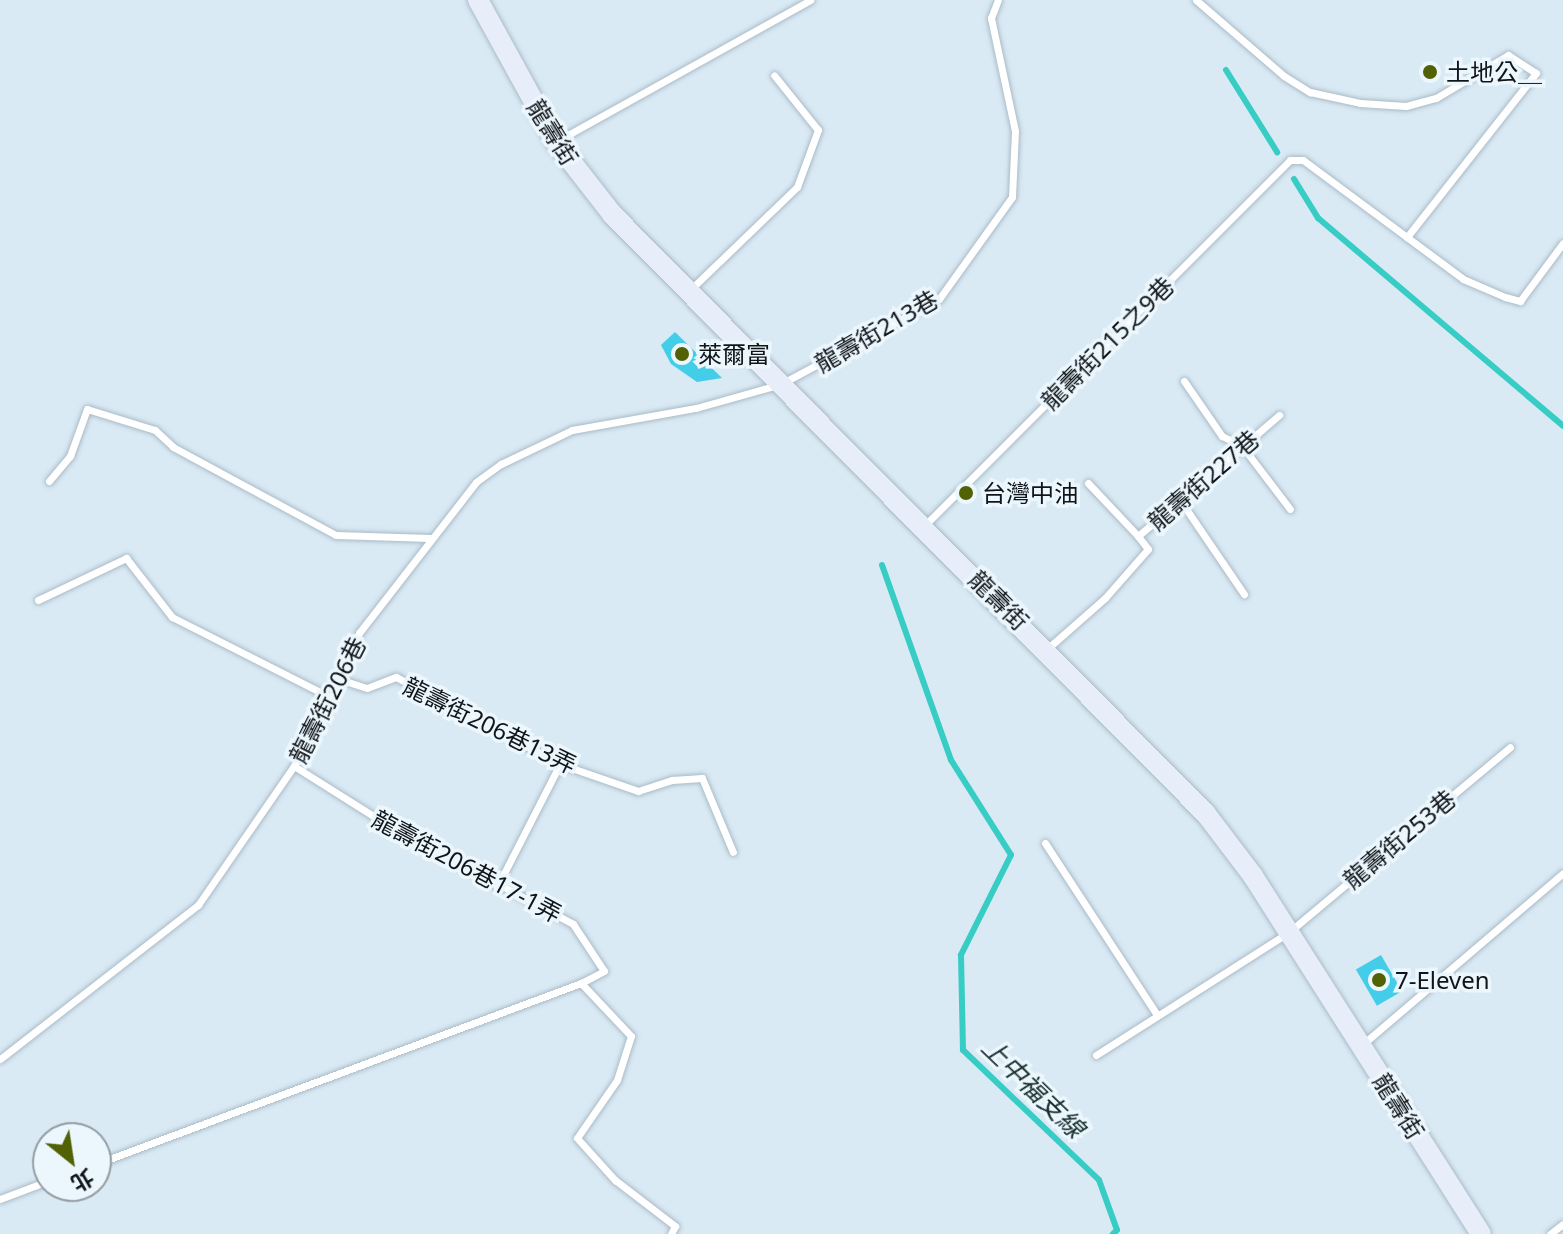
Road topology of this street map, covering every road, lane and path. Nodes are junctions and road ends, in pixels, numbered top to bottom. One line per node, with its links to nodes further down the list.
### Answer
1 (478, 0): 6 (street, 龍壽街)
2 (810, 0): 6 (lane)
3 (998, 0): 11 (lane, 龍壽街213巷)
4 (1196, 0): 7 (lane)
5 (774, 75): 9 (lane)
6 (556, 142): 9 (street, 龍壽街)
7 (1407, 237): 8 (lane); 18 (lane, 龍壽街215之9巷)
8 (1563, 243)
9 (688, 292): 11 (street, 龍壽街)
10 (1184, 381): 13 (lane)
11 (781, 384): 18 (street, 龍壽街); 20 (lane, 龍壽街206巷)
12 (1279, 415): 13 (lane, 龍壽街227巷)
13 (1242, 446): 16 (lane, 龍壽街227巷); 17 (lane)
14 (49, 481): 20 (lane)
15 (1088, 483): 19 (lane)
16 (1180, 500): 19 (lane, 龍壽街227巷); 21 (lane)
17 (1290, 509)
18 (924, 526): 23 (street, 龍壽街)
19 (1138, 536): 23 (lane, 龍壽街227巷)
20 (430, 538): 24 (lane, 龍壽街206巷)
21 (1244, 594)
22 (38, 600): 25 (lane)
23 (1047, 649): 33 (street, 龍壽街)
24 (339, 679): 25 (lane, 龍壽街206巷); 27 (lane, 龍壽街206巷13弄)
25 (332, 698): 28 (lane, 龍壽街206巷)
26 (1510, 747): 33 (lane, 龍壽街253巷)
27 (560, 764): 30 (lane, 龍壽街206巷13弄); 32 (lane)
28 (294, 766): 32 (lane, 龍壽街206巷17-1弄); 38 (lane, 龍壽街206巷)
29 (1045, 843): 35 (lane)
30 (733, 852)
31 (1563, 873): 36 (lane)
32 (497, 887): 34 (lane, 龍壽街206巷17-1弄)
33 (1289, 932): 35 (lane, 龍壽街253巷); 36 (street, 龍壽街)
34 (581, 983): 39 (lane); 43 (lane)
35 (1157, 1015): 37 (lane, 龍壽街253巷)
36 (1361, 1045): 44 (street, 龍壽街)
37 (1096, 1055)
38 (0, 1059)
39 (112, 1158)
40 (32, 1187): 41 (lane)
41 (0, 1199)
42 (1563, 1224): 45 (lane)
43 (671, 1234)
44 (1481, 1234)
45 (1550, 1234)

